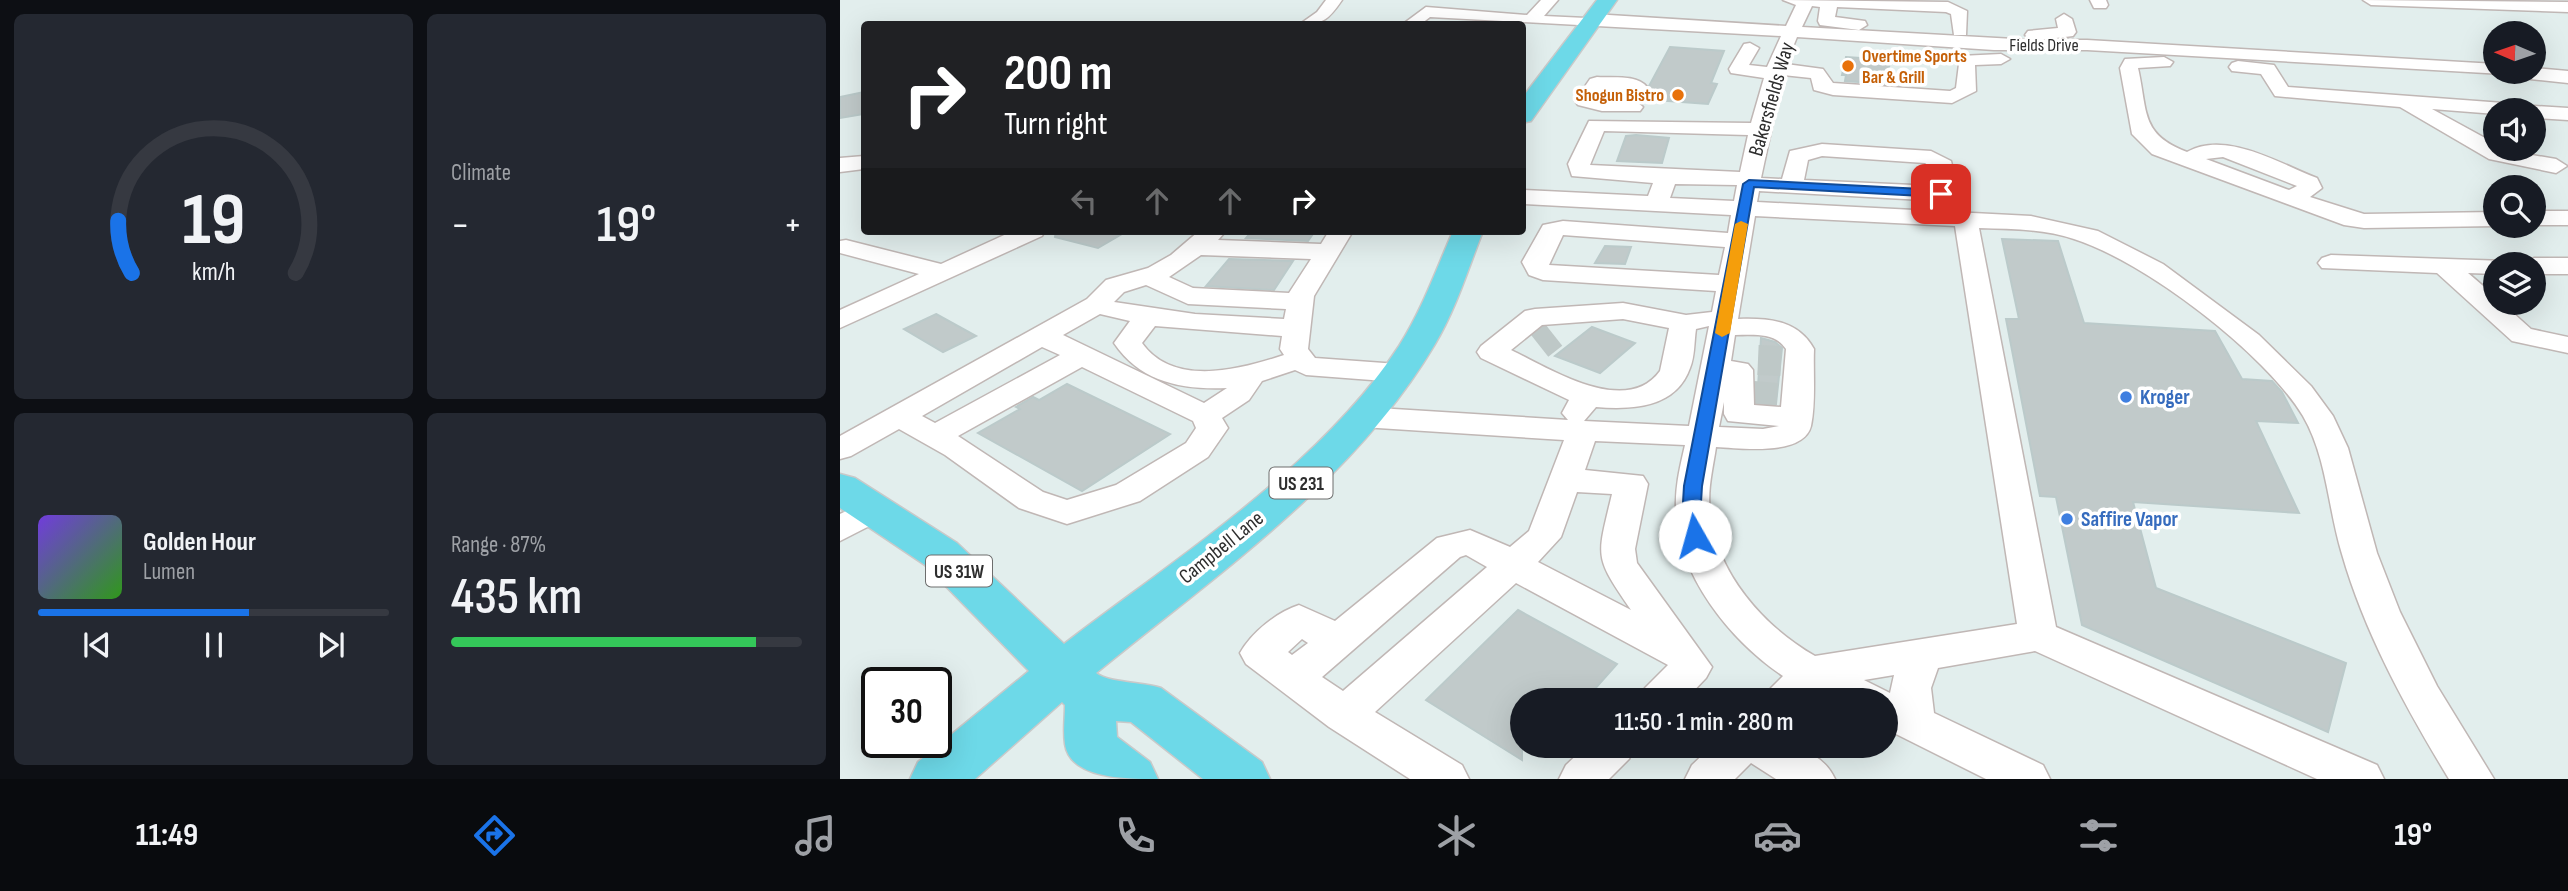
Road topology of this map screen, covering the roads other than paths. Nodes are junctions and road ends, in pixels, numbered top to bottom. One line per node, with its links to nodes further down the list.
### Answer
1 (1334, 0): 11 (street)
2 (1550, 0): 14 (street)
3 (1607, 0): 15 (main road)
4 (2371, 0): 5 (street)
5 (2427, 2): 7 (street)
6 (1430, 6): 12 (street); 13 (street, Fields Drive)
7 (2568, 7)
8 (1641, 9): 17 (street)
9 (1956, 9): 19 (street); 20 (street); 21 (street)
10 (2064, 19): 20 (street)
11 (1314, 21)
12 (1415, 21)
13 (1485, 21)
14 (1526, 21)
15 (1592, 21): 16 (street, Fields Drive); 18 (street, Fields Drive); 31 (main road)
16 (1526, 22)
17 (1706, 22): 18 (street, Fields Drive); 19 (street, Fields Drive)
18 (1676, 26): 19 (street)
19 (1789, 27): 22 (street, Fields Drive); 22 (street); 25 (street); 34 (street, Bakersfields Way)
20 (1987, 30): 21 (street); 22 (street, Fields Drive); 23 (street, Fields Drive); 25 (street)
21 (1960, 31): 22 (street)
22 (1879, 33): 25 (street)
23 (2261, 62): 24 (street, Fields Drive); 28 (street); 47 (street)
24 (2483, 70)
25 (1816, 73)
26 (2546, 75): 27 (street)
27 (2568, 77)
28 (2404, 102): 30 (street); 37 (street)
29 (1624, 106): 34 (street)
30 (2483, 108)
31 (1526, 111)
32 (2546, 113): 33 (street)
33 (2568, 114)
34 (1761, 122): 38 (street); 40 (street, Bakersfields Way)
35 (861, 163): 36 (street)
36 (840, 165)
37 (2564, 167)
38 (1666, 177): 40 (street); 43 (street)
39 (1792, 186): 39 (street); 40 (street)
40 (1748, 190): 43 (street); 46 (street); 52 (street, Bakersfields Way)
41 (1526, 197): 42 (street)
42 (1597, 201): 43 (street); 48 (street)
43 (1657, 203)
44 (2546, 218): 45 (street)
45 (2568, 218)
46 (1966, 219): 90 (street); 107 (street)
47 (2483, 219)
48 (1583, 229): 52 (street); 62 (street)
49 (1024, 235): 60 (street)
50 (1466, 235): 77 (main road, Campbell Lane / US 231)
51 (1204, 239): 53 (street); 61 (street)
52 (1737, 241): 62 (street, Bakersfields Way)
53 (1334, 242): 67 (street)
54 (842, 249): 60 (street)
55 (2331, 263): 56 (street)
56 (2444, 265): 57 (street); 73 (street)
57 (2483, 266)
58 (2546, 266): 59 (street)
59 (2568, 266)
60 (941, 272): 64 (street)
61 (1148, 276): 65 (street); 67 (street)
62 (1730, 284): 70 (street, Bakersfields Way)
63 (840, 295): 64 (street)
64 (881, 300): 69 (street)
65 (1096, 305): 68 (street); 72 (street)
66 (1577, 314): 71 (street); 76 (street); 76 (street)
67 (1298, 315): 68 (street); 75 (street)
68 (1147, 318): 78 (street)
69 (840, 320)
70 (1724, 322): 71 (street); 79 (street, Bakersfields Way); 79 (street)
71 (1686, 323): 83 (street)
72 (1042, 336): 74 (street); 81 (street)
73 (2568, 345)
74 (1082, 355): 80 (street); 84 (street)
75 (1301, 359): 77 (street); 78 (street)
76 (1514, 363): 83 (street)
77 (1398, 373): 82 (main road, Campbell Lane / US 231)
78 (1250, 375): 80 (street)
79 (1767, 375): 85 (street, Bakersfields Way); 85 (street)
80 (1205, 415): 84 (street)
81 (901, 417): 84 (street); 86 (street)
82 (1362, 417): 83 (street); 92 (main road, Campbell Lane / US 231)
83 (1579, 419): 85 (street); 87 (street)
84 (934, 436)
85 (1704, 436): 94 (street, Bakersfields Way)
86 (840, 449)
87 (1565, 480): 89 (street); 93 (street)
88 (851, 509): 92 (main road, US 31W)
89 (1513, 565): 93 (street); 95 (street); 95 (street)
90 (2038, 636): 91 (street); 106 (street)
91 (1925, 655): 94 (street); 96 (street)
92 (1076, 685): 100 (main road, Campbell Lane / US 231); 101 (main road); 102 (main road)
93 (1678, 685)
94 (1799, 687)
95 (1344, 715): 103 (street)
96 (1902, 716): 99 (street)
97 (1602, 758): 104 (street)
98 (1728, 758): 105 (street)
99 (2016, 776)
100 (937, 779)
101 (1131, 779)
102 (1243, 779)
103 (1447, 779)
104 (1581, 779)
105 (1707, 779)
106 (2362, 779)
107 (2472, 779)

